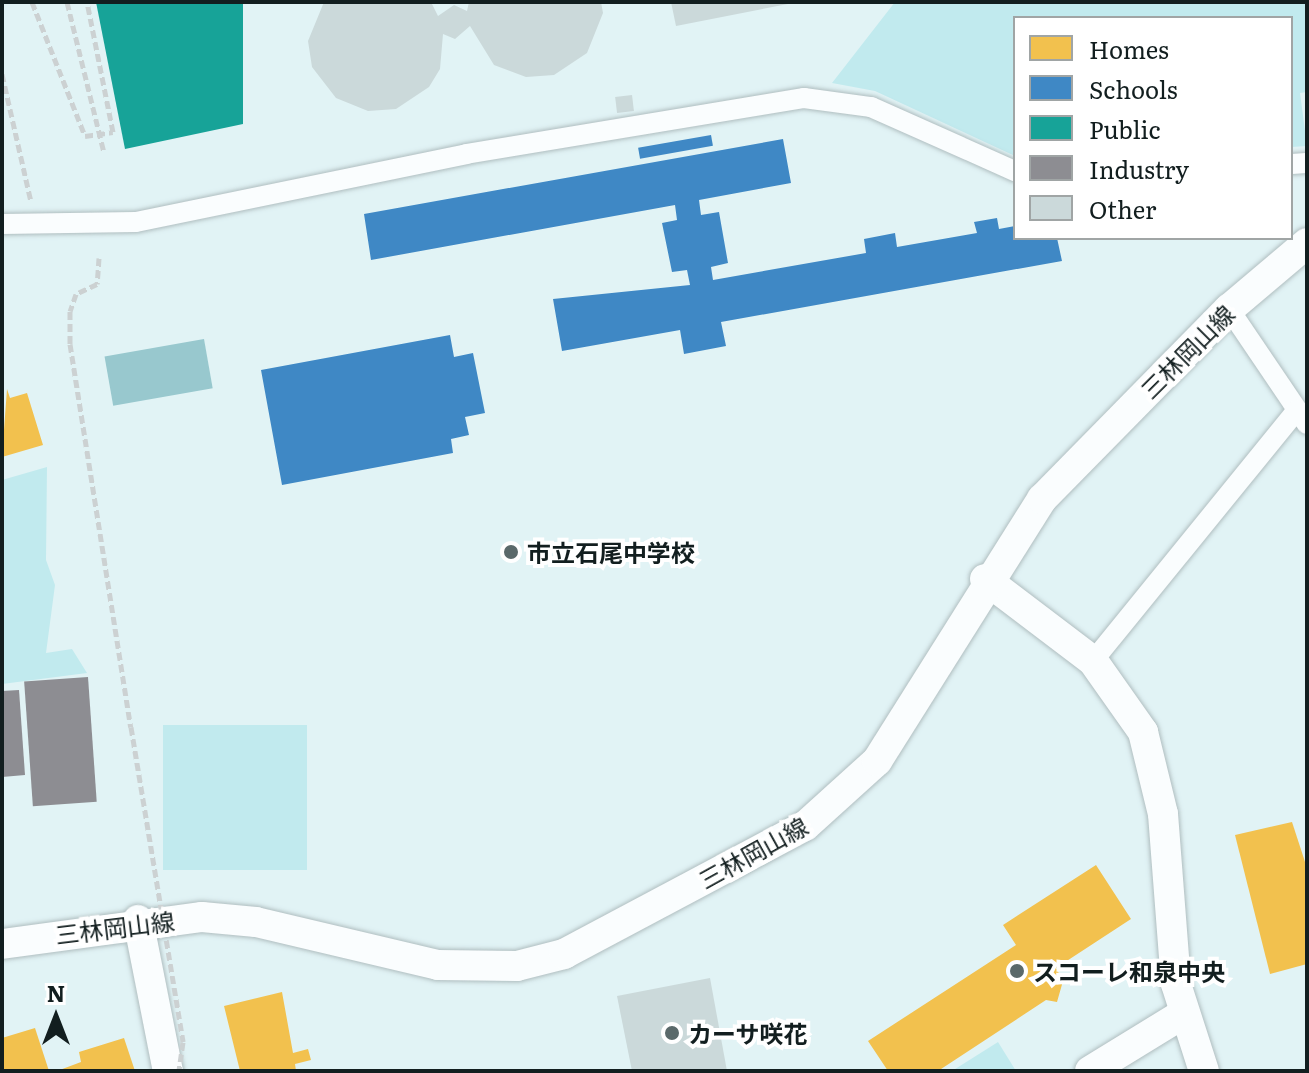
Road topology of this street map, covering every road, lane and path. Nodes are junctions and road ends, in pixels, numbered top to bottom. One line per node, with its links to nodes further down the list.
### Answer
1 (32, 2): 6 (path)
2 (67, 2): 6 (path)
3 (87, 2): 6 (path)
4 (2, 74): 5 (path)
5 (4, 93): 10 (path)
6 (104, 135): 7 (path)
7 (104, 153)
8 (1013, 170): 10 (street)
9 (2, 224): 10 (street)
10 (37, 228)
11 (1307, 243): 13 (main road, 三林岡山線)
12 (99, 258): 21 (path, bridge)
13 (1229, 309): 14 (street); 15 (main road, 三林岡山線)
14 (1302, 417): 16 (street)
15 (985, 579): 16 (main road); 17 (main road, 三林岡山線)
16 (1093, 661): 19 (main road)
17 (138, 920): 18 (main road, 三林岡山線); 20 (main road)
18 (2, 944)
19 (1183, 1014): 22 (main road); 23 (main road)
20 (168, 1071)
21 (179, 1071)
22 (1090, 1071)
23 (1204, 1071)

